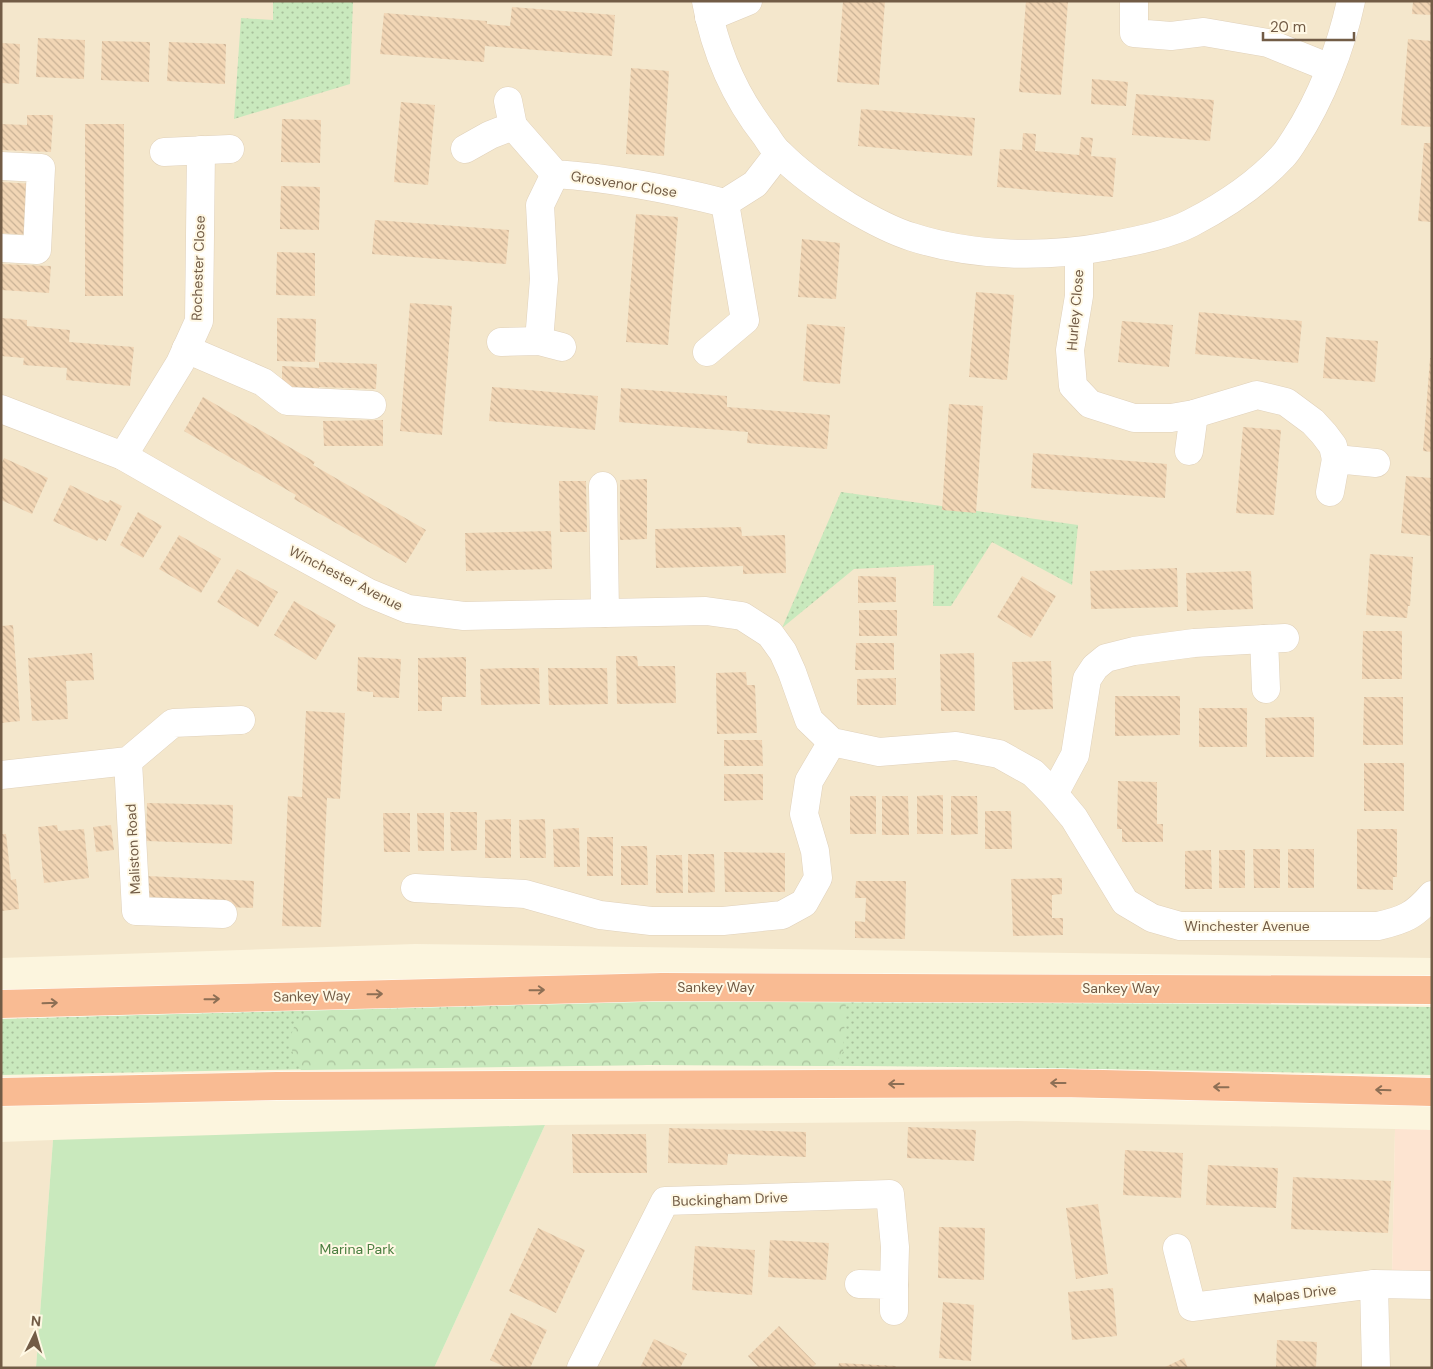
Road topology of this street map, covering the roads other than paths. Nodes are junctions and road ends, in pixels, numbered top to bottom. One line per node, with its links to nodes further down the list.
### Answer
1 (748, 1): 4 (street)
2 (1134, 1): 5 (street)
3 (1351, 1): 5 (street)
4 (708, 9): 10 (street)
5 (1330, 68): 15 (street)
6 (230, 149): 7 (street)
7 (201, 150): 9 (street); 17 (street, Rochester Close)
8 (465, 150): 12 (street, Grosvenor Close)
9 (164, 152)
10 (779, 153): 13 (street); 15 (street)
11 (1, 166): 14 (street)
12 (556, 174): 13 (street, Grosvenor Close); 16 (street)
13 (726, 203): 18 (street)
14 (1, 248)
15 (1079, 252): 21 (street, Hurley Close)
16 (501, 342)
17 (186, 349): 19 (street); 23 (street, Rochester Close)
18 (707, 352)
19 (372, 405)
20 (1, 409): 23 (street, Winchester Avenue)
21 (1194, 414): 22 (street); 24 (street, Hurley Close)
22 (1189, 451)
23 (123, 456): 28 (street, Winchester Avenue)
24 (1336, 459): 25 (street); 27 (street)
25 (1376, 463)
26 (603, 486): 28 (street)
27 (1330, 492)
28 (605, 613): 31 (street, Winchester Avenue)
29 (1266, 689): 34 (street)
30 (241, 720): 32 (street)
31 (832, 742): 34 (street, Winchester Avenue); 35 (street)
32 (128, 761): 33 (street); 37 (street, Maliston Road)
33 (1, 775)
34 (1054, 794): 36 (street, Winchester Avenue)
35 (416, 888)
36 (1432, 895)
37 (223, 914)
38 (1432, 990): 39 (highway, Sankey Way, one-way to 38)
39 (1, 1004)
40 (1, 1092): 41 (highway, one-way to 40)
41 (1432, 1092)
42 (1177, 1248): 44 (street, Malpas Drive)
43 (859, 1284): 46 (street, Buckingham Drive)
44 (1374, 1284): 45 (street); 47 (street)
45 (1432, 1285)
46 (581, 1368)
47 (1376, 1368)

